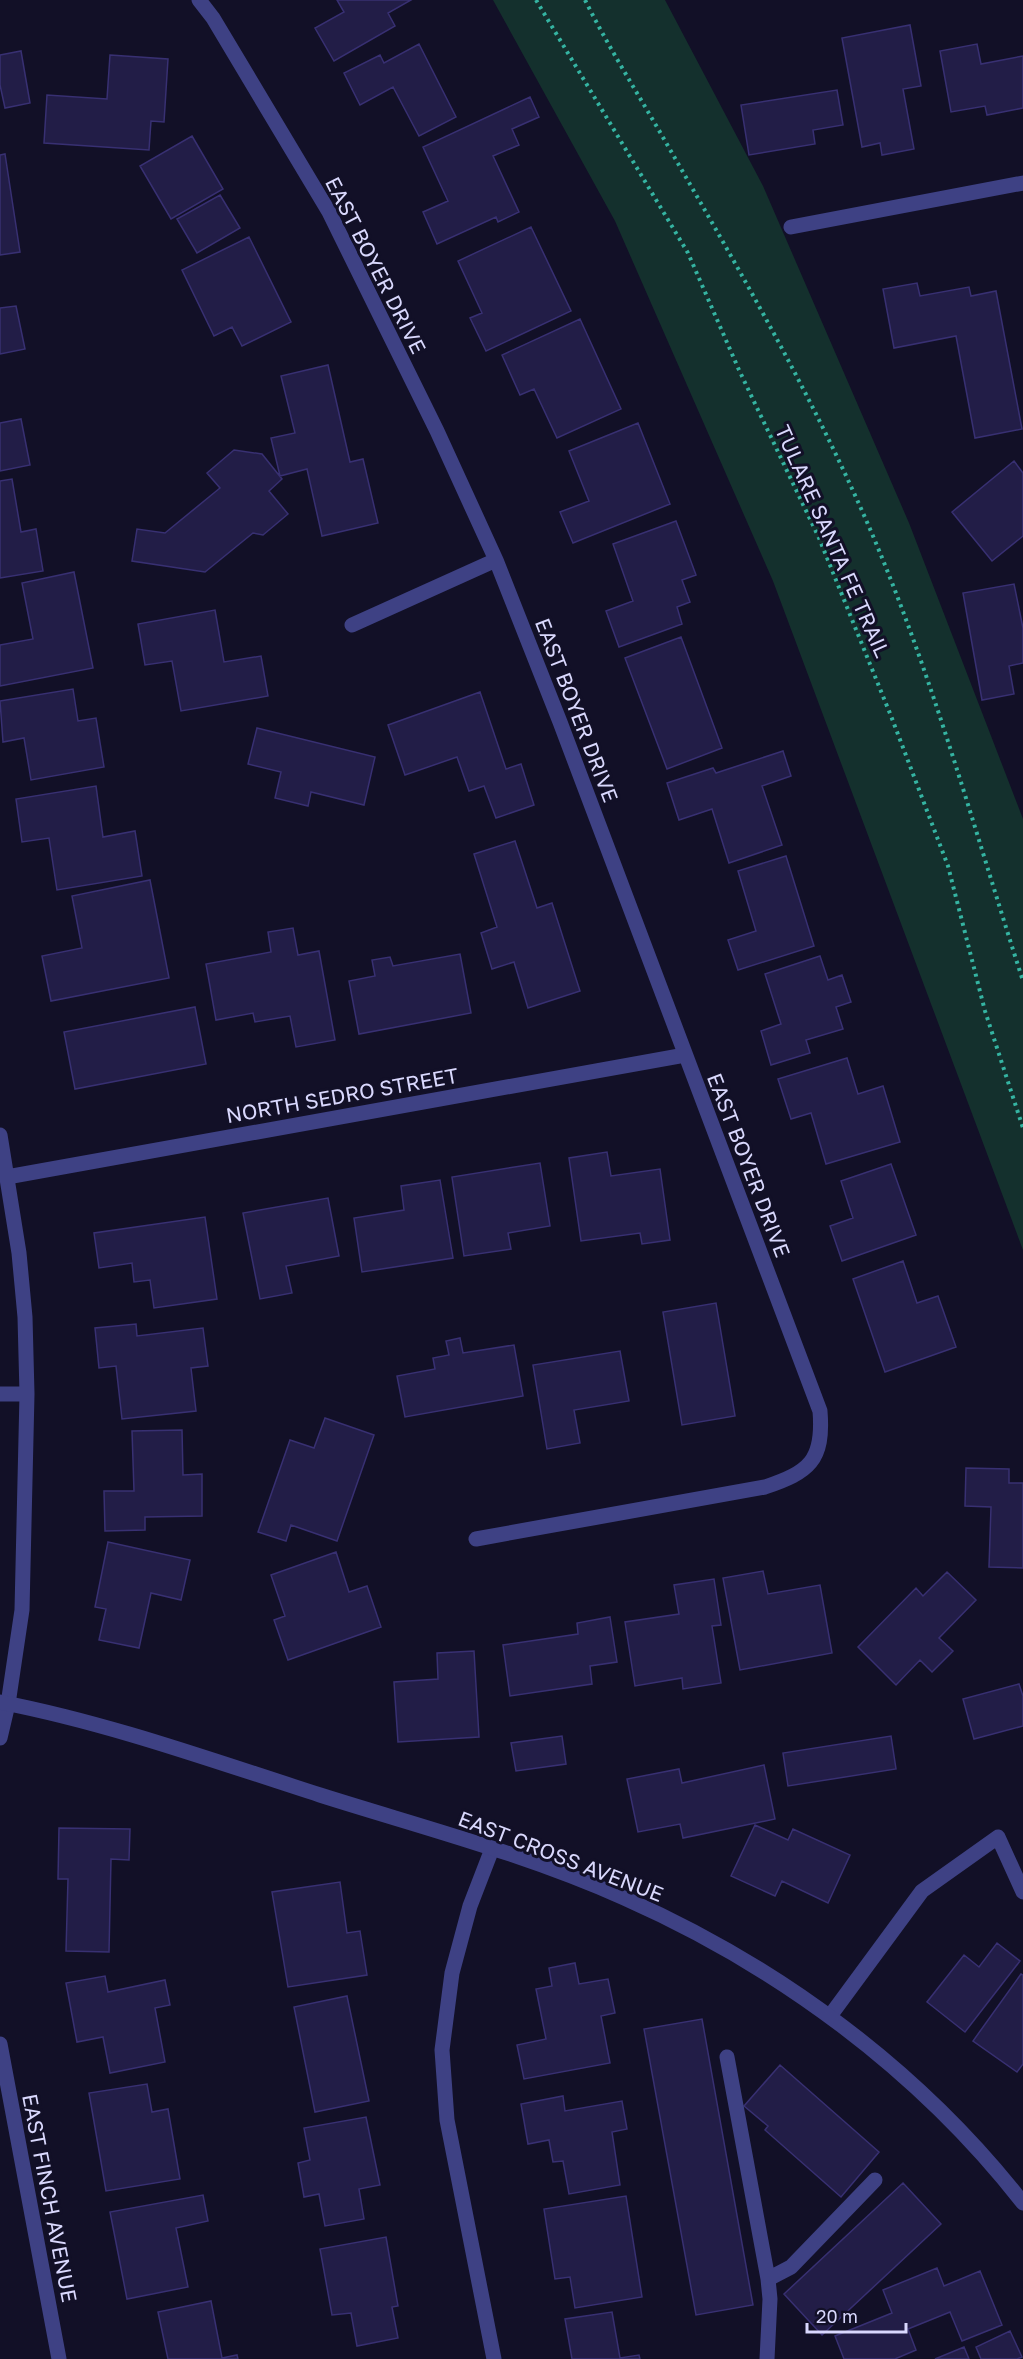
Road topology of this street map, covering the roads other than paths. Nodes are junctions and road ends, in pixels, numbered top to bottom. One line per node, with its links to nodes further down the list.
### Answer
1 (199, 0): 4 (street, EAST BOYER DRIVE)
2 (1023, 183): 3 (street)
3 (791, 227)
4 (496, 560): 5 (street); 6 (street, EAST BOYER DRIVE)
5 (352, 625)
6 (685, 1055): 8 (street, NORTH SEDRO STREET); 11 (street, EAST BOYER DRIVE)
7 (0, 1135): 8 (street)
8 (8, 1177): 10 (street)
9 (0, 1394): 10 (street)
10 (27, 1394): 12 (street)
11 (476, 1539)
12 (4, 1703): 13 (street); 14 (street, EAST CROSS AVENUE)
13 (0, 1738)
14 (492, 1849): 16 (street, EAST CROSS AVENUE); 23 (street)
15 (1023, 1892): 16 (street)
16 (830, 2016): 20 (street, EAST CROSS AVENUE)
17 (0, 2044): 22 (street, EAST FINCH AVENUE)
18 (727, 2058): 21 (street)
19 (875, 2180): 21 (street)
20 (1023, 2203)
21 (768, 2279): 24 (street)
22 (59, 2359)
23 (494, 2359)
24 (767, 2359)

